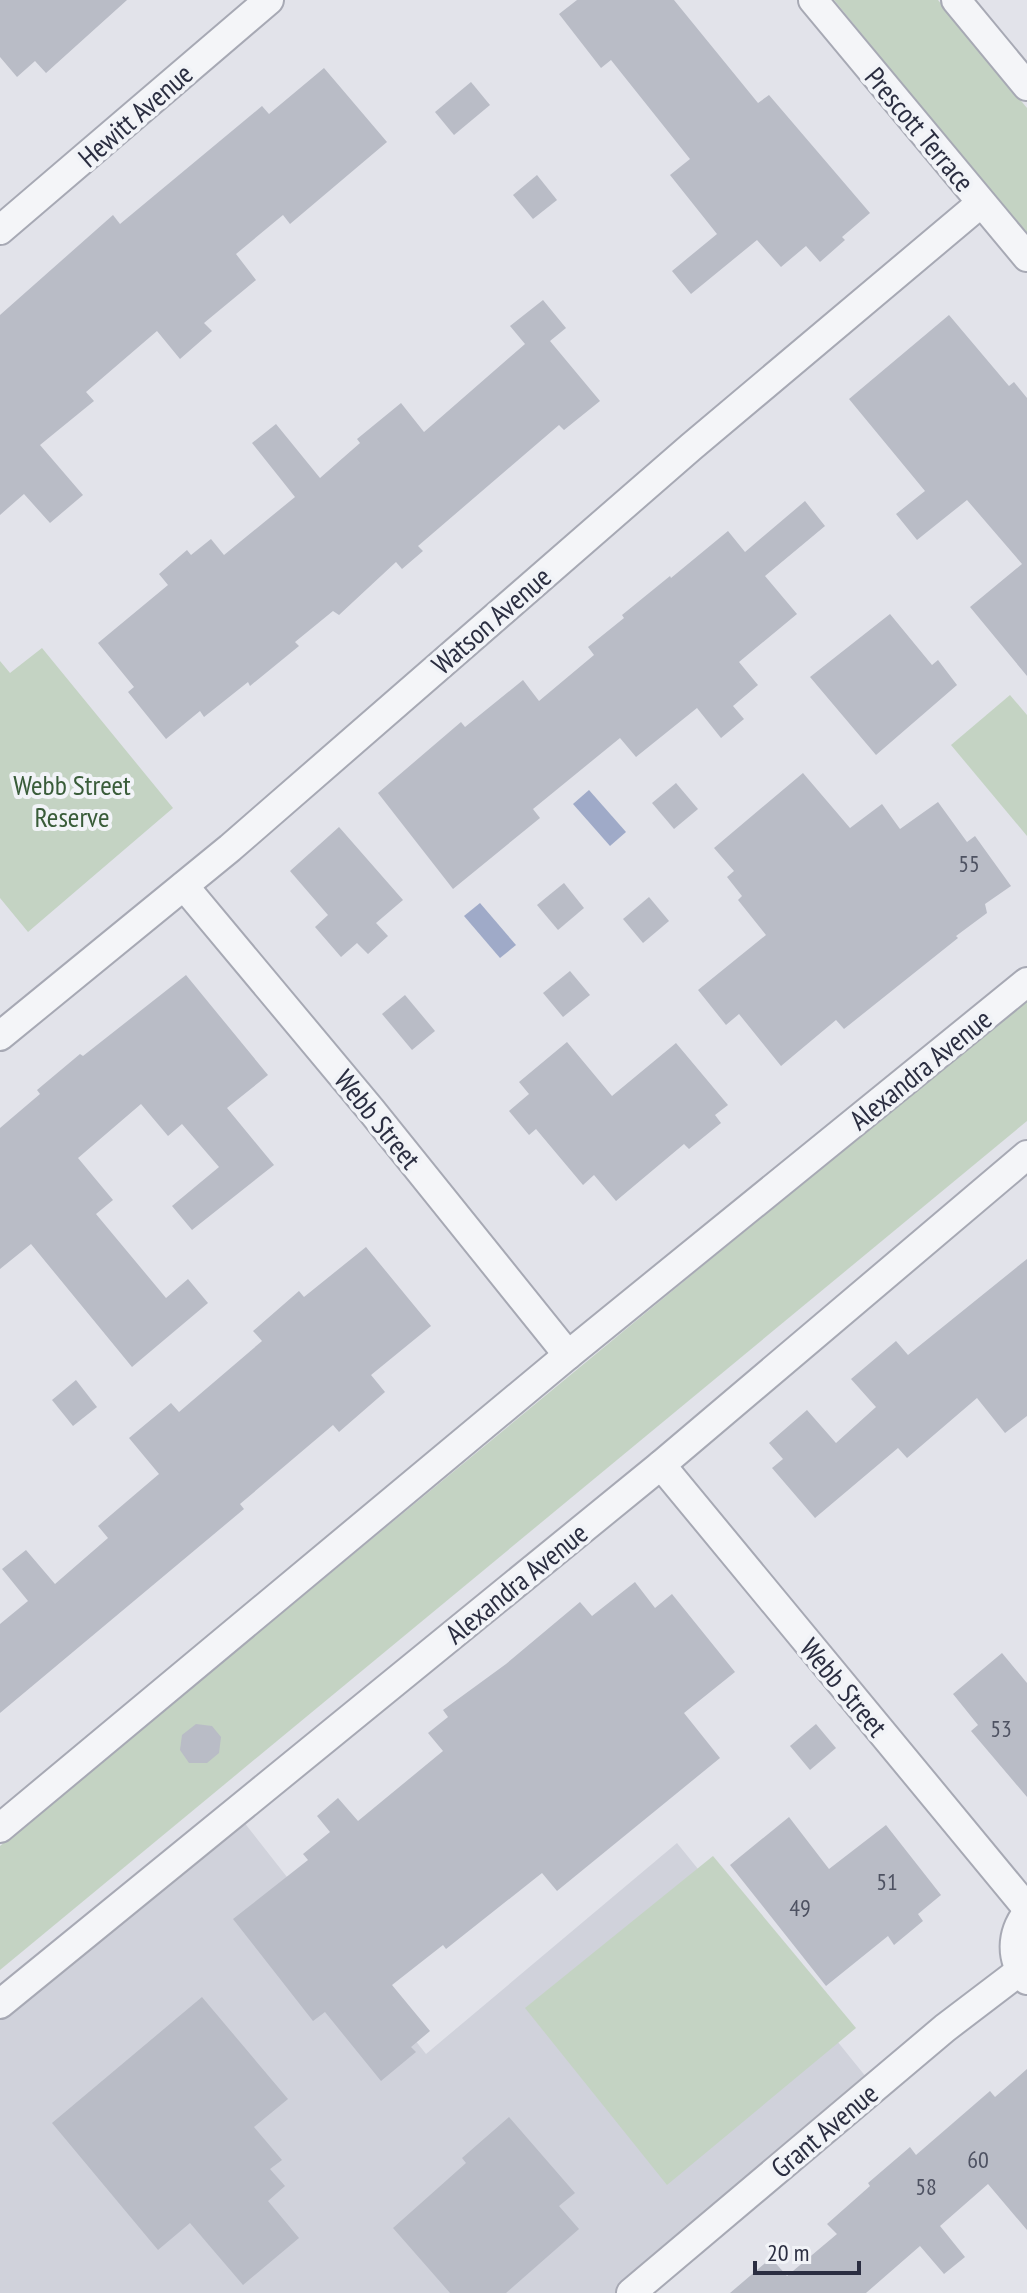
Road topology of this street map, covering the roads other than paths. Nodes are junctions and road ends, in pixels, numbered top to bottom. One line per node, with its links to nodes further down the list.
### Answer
1 (269, 0): 6 (street, Hewitt Avenue)
2 (813, 0): 5 (street, Prescott Terrace)
3 (956, 0): 4 (street)
4 (1027, 86)
5 (981, 203): 7 (street, Prescott Terrace); 8 (street, Watson Avenue)
6 (0, 230)
7 (1027, 257)
8 (184, 886): 10 (street, Watson Avenue); 12 (street, Webb Street)
9 (1027, 982): 12 (street, Alexandra Avenue)
10 (0, 1036)
11 (1027, 1155): 13 (street, Alexandra Avenue)
12 (568, 1355): 14 (street, Alexandra Avenue)
13 (661, 1465): 15 (street, Webb Street); 17 (street, Alexandra Avenue)
14 (0, 1828)
15 (1027, 1911): 16 (street)
16 (1023, 1975): 18 (street, Grant Avenue)
17 (0, 2004)
18 (631, 2293)

